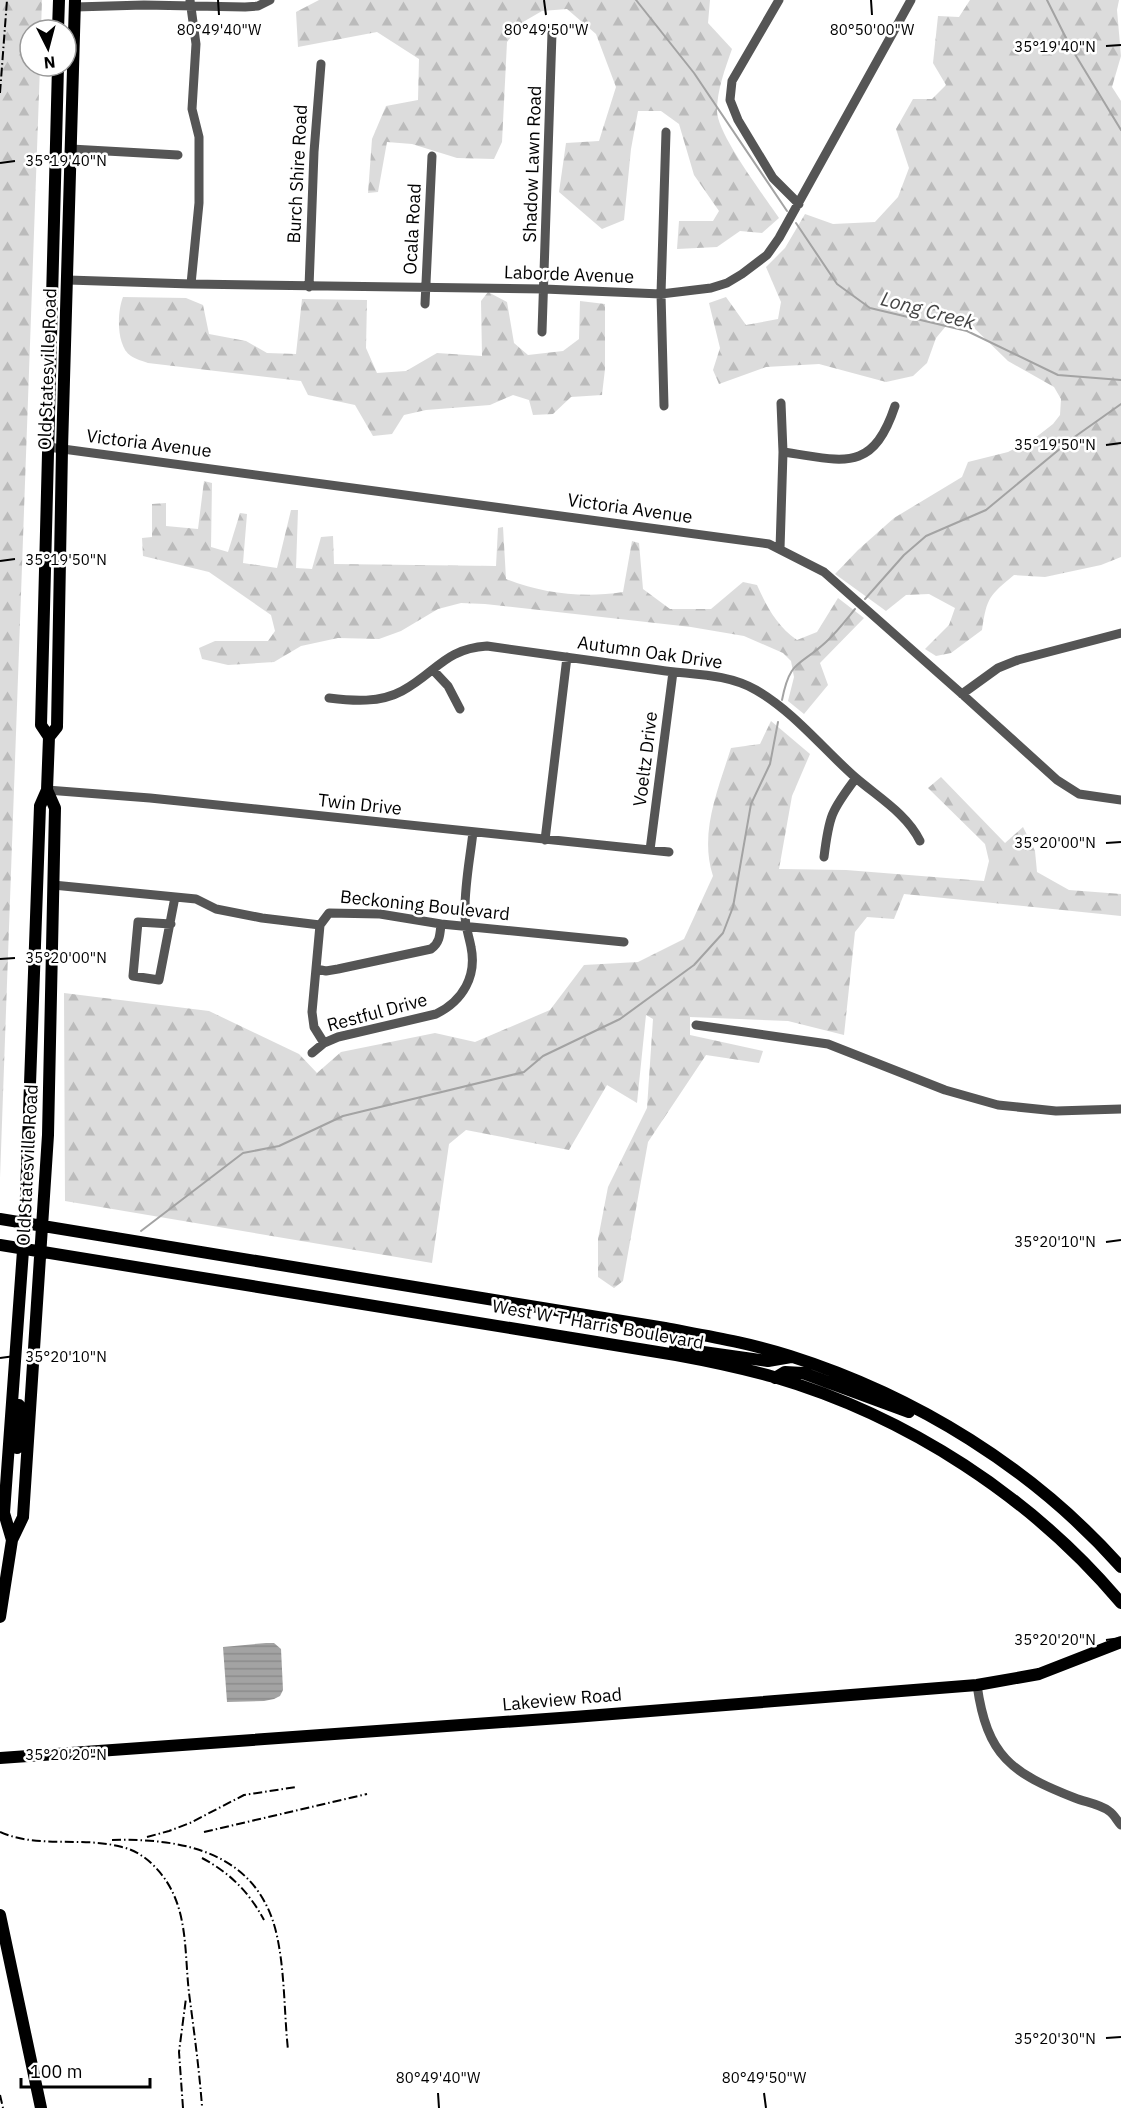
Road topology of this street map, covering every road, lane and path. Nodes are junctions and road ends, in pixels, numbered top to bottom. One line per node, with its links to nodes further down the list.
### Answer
1 (59, 0): 7 (main road)
2 (270, 0): 5 (street)
3 (779, 0): 15 (street)
4 (911, 0): 15 (street, Laborde Avenue)
5 (190, 3): 6 (street); 17 (street)
6 (75, 4): 12 (main road, Old Statesville Road)
7 (58, 18)
8 (552, 33): 20 (street, Shadow Lawn Road)
9 (321, 64): 18 (street, Burch Shire Road)
10 (57, 78): 27 (main road, Old Statesville Road)
11 (666, 132): 21 (street)
12 (71, 149): 13 (street); 16 (main road, Old Statesville Road)
13 (178, 154)
14 (432, 156): 19 (street, Ocala Road)
15 (799, 204): 21 (street, Laborde Avenue)
16 (68, 280): 17 (street, Laborde Avenue); 28 (main road, Old Statesville Road)
17 (191, 284): 18 (street, Laborde Avenue)
18 (309, 286): 19 (street, Laborde Avenue)
19 (425, 288): 20 (street, Laborde Avenue); 22 (street, Ocala Road)
20 (544, 289): 21 (street, Laborde Avenue); 23 (street, Shadow Lawn Road)
21 (661, 294): 25 (street)
22 (424, 304)
23 (542, 332)
24 (781, 403): 29 (street)
25 (664, 406)
26 (895, 406): 29 (street)
27 (48, 447): 28 (street, Victoria Avenue); 38 (main road, Old Statesville Road)
28 (62, 449): 30 (street, Victoria Avenue); 38 (main road, Old Statesville Road)
29 (783, 452): 30 (street)
30 (780, 549): 35 (street, Victoria Avenue)
31 (1121, 633): 35 (street)
32 (567, 657): 33 (street, Autumn Oak Drive); 34 (street, Autumn Oak Drive); 43 (street)
33 (433, 670): 36 (street, Autumn Oak Drive); 37 (street)
34 (673, 672): 39 (street, Autumn Oak Drive); 45 (street, Voeltz Drive)
35 (962, 694): 41 (street, Victoria Avenue)
36 (329, 698)
37 (460, 709)
38 (49, 737): 40 (main road, Old Statesville Road)
39 (856, 778): 44 (street, Autumn Oak Drive); 47 (street)
40 (47, 790): 42 (street, Twin Drive); 48 (main road, Old Statesville Road); 61 (main road, Old Statesville Road)
41 (1121, 800)
42 (473, 832): 43 (street, Twin Drive); 53 (street, Restful Drive)
43 (545, 840): 45 (street, Twin Drive)
44 (920, 841)
45 (650, 850): 46 (street, Twin Drive)
46 (669, 852)
47 (824, 857)
48 (53, 885): 49 (street, Beckoning Boulevard); 62 (main road, Old Statesville Road)
49 (175, 897): 50 (street); 52 (street, Beckoning Boulevard)
50 (171, 924): 50 (street)
51 (441, 924): 52 (street, Beckoning Boulevard); 53 (street, Beckoning Boulevard); 55 (street)
52 (320, 925): 55 (street)
53 (466, 926): 54 (street, Beckoning Boulevard); 57 (street, Restful Drive)
54 (624, 942)
55 (316, 969): 57 (street)
56 (696, 1025): 59 (street)
57 (324, 1043): 58 (street, Restful Drive)
58 (312, 1053)
59 (1121, 1109)
60 (0, 1219): 61 (main road, West W T Harris Boulevard)
61 (25, 1223): 62 (main road, West W T Harris Boulevard); 64 (main road, Old Statesville Road)
62 (42, 1226): 65 (main road, Old Statesville Road); 67 (main road, West W T Harris Boulevard)
63 (0, 1245): 64 (main road, West W T Harris Boulevard)
64 (23, 1248): 65 (main road, West W T Harris Boulevard); 68 (main road, Old Statesville Road)
65 (41, 1252): 66 (main road, West W T Harris Boulevard); 71 (main road, Old Statesville Road)
66 (611, 1345): 67 (main road); 69 (main road, West W T Harris Boulevard)
67 (791, 1356): 70 (main road, West W T Harris Boulevard)
68 (15, 1359): 71 (main road); 71 (main road, Old Statesville Road)
69 (775, 1378): 70 (main road); 73 (main road, West W T Harris Boulevard)
70 (945, 1424): 72 (main road, West W T Harris Boulevard)
71 (15, 1535): 74 (main road, Old Statesville Road)
72 (1121, 1567)
73 (1121, 1603)
74 (0, 1617)
75 (1121, 1642): 76 (main road, Lakeview Road)
76 (977, 1685): 77 (main road, Lakeview Road); 78 (street)
77 (0, 1758)
78 (1121, 1825)
79 (0, 1915): 80 (main road)
80 (41, 2108)

